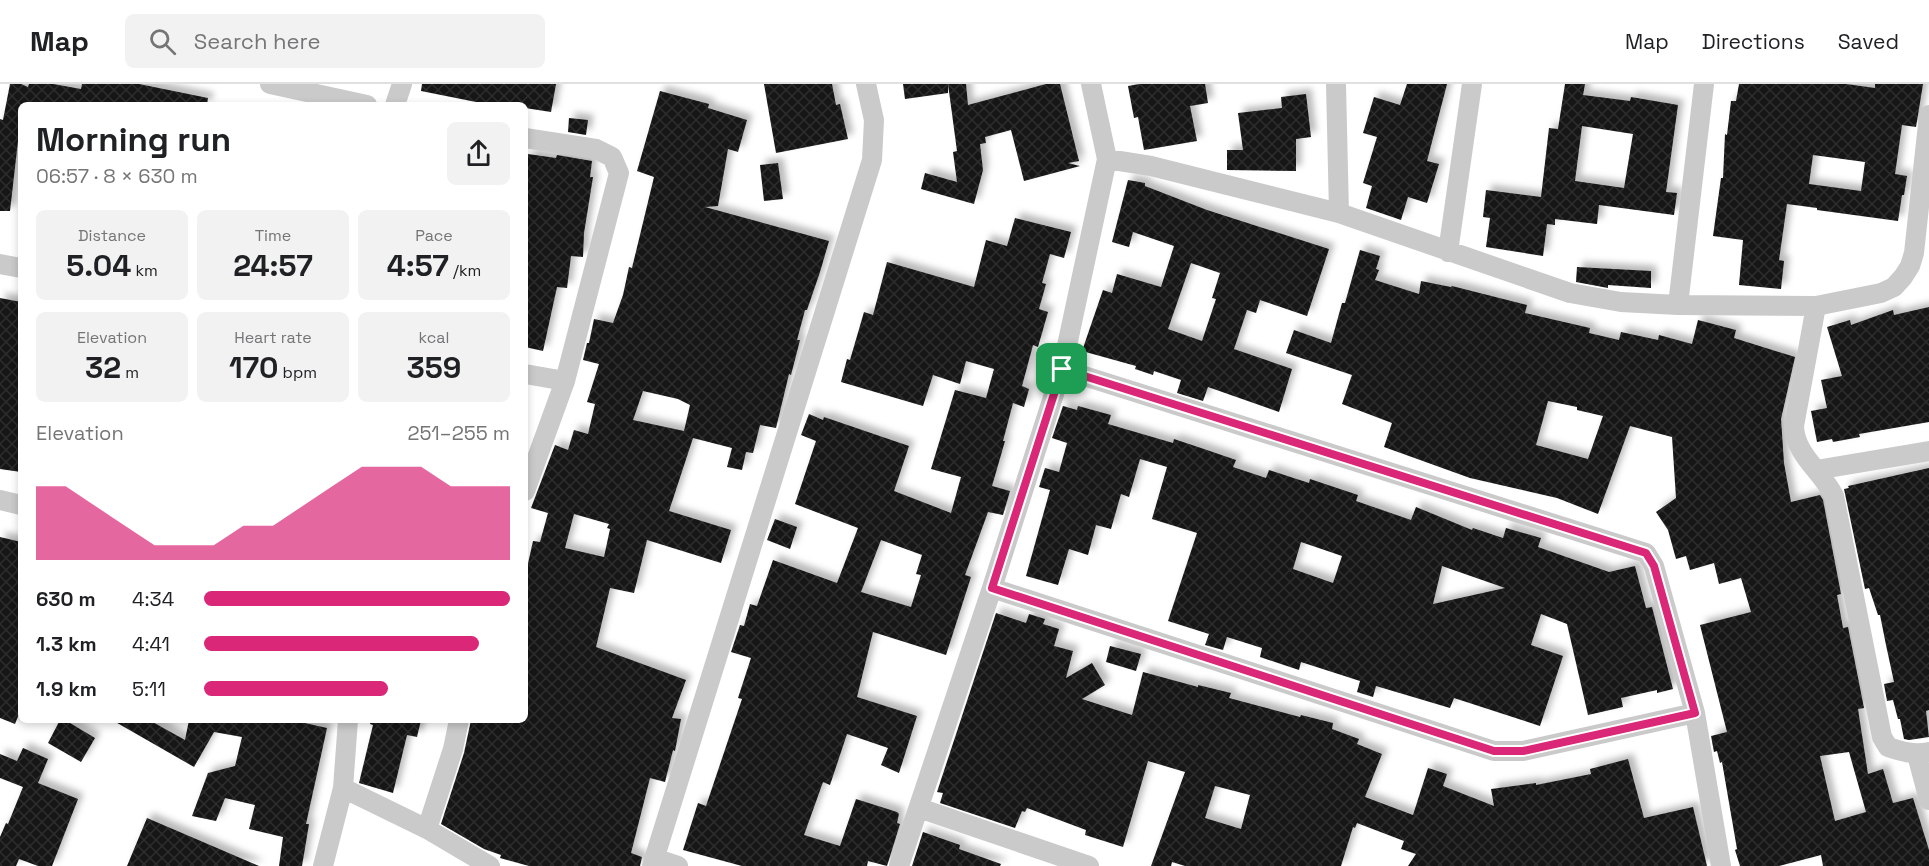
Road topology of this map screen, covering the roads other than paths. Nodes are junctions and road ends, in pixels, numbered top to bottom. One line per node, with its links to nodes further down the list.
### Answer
1 (270, 84): 8 (street)
2 (402, 84): 9 (street)
3 (866, 84): 36 (street)
4 (1091, 84): 12 (street)
5 (1336, 84): 13 (street)
6 (1472, 84): 14 (street)
7 (1704, 84): 17 (street)
8 (352, 102)
9 (396, 102)
10 (1929, 115): 18 (street)
11 (528, 138): 21 (street)
12 (1107, 159): 13 (street); 19 (street)
13 (1339, 213): 14 (street)
14 (1448, 252): 17 (street)
15 (0, 264): 16 (street)
16 (18, 267)
17 (1678, 305): 18 (street)
18 (1815, 306): 23 (street)
19 (1062, 369): 27 (street); 28 (street)
20 (528, 375): 21 (street)
21 (566, 381): 24 (street)
22 (1929, 451): 23 (street)
23 (1816, 470): 31 (street)
24 (528, 483)
25 (0, 500): 26 (street)
26 (18, 504)
27 (992, 588): 28 (street); 34 (street)
28 (1695, 713): 42 (street)
29 (348, 723): 32 (street)
30 (458, 723): 35 (street)
31 (1923, 753): 33 (street)
32 (343, 788): 35 (street); 37 (street)
33 (1929, 800)
34 (920, 808): 40 (street); 41 (street)
35 (427, 830): 38 (street)
36 (653, 862): 39 (street)
37 (323, 866)
38 (490, 866)
39 (678, 866)
40 (899, 866)
41 (1089, 866)
42 (1721, 866)

